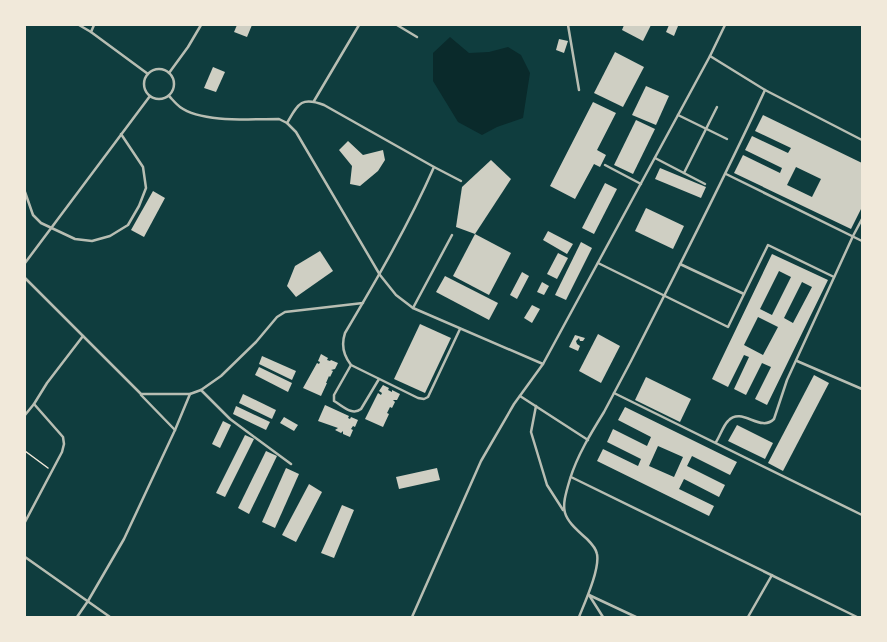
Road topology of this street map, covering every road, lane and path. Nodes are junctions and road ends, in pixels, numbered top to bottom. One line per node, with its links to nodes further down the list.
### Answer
1 (79, 25): 8 (lane)
2 (94, 25): 8 (lane)
3 (201, 25): 11 (lane)
4 (359, 25): 17 (lane)
5 (397, 25): 9 (lane)
6 (568, 25): 13 (lane)
7 (725, 25): 10 (lane)
8 (91, 32): 12 (lane)
9 (417, 37)
10 (710, 56): 14 (lane); 19 (lane)
11 (169, 73): 12 (lane); 16 (lane)
12 (148, 74): 15 (lane)
13 (579, 90)
14 (765, 90): 24 (lane); 29 (lane)
15 (150, 96): 16 (lane); 22 (lane)
16 (169, 96): 20 (lane)
17 (314, 101): 20 (lane); 27 (lane)
18 (717, 107): 21 (lane)
19 (678, 115): 21 (lane); 25 (lane)
20 (287, 123): 42 (lane)
21 (706, 128): 23 (lane); 28 (lane)
22 (121, 134): 35 (lane); 35 (lane)
23 (727, 139)
24 (862, 140)
25 (655, 158): 28 (lane); 31 (lane)
26 (604, 165): 31 (lane)
27 (434, 167): 30 (lane); 42 (lane)
28 (684, 173): 32 (lane)
29 (726, 174): 37 (lane); 41 (lane)
30 (461, 181)
31 (640, 184): 39 (lane)
32 (704, 184)
33 (25, 192): 35 (lane)
34 (862, 219): 37 (lane)
35 (52, 228): 40 (lane)
36 (452, 235): 48 (lane)
37 (852, 236): 38 (lane); 43 (lane)
38 (862, 241)
39 (598, 263): 46 (lane); 52 (lane)
40 (25, 264)
41 (680, 264): 45 (lane); 46 (lane)
42 (380, 275): 47 (lane); 48 (lane)
43 (834, 277): 45 (lane); 51 (lane)
44 (25, 278): 50 (lane)
45 (744, 294): 46 (lane)
46 (663, 297): 57 (lane)
47 (363, 303): 53 (lane); 56 (lane)
48 (413, 308): 49 (lane)
49 (460, 329): 52 (lane); 54 (lane)
50 (83, 336): 58 (lane); 61 (lane)
51 (797, 361): 55 (lane); 66 (lane)
52 (543, 364): 60 (lane)
53 (351, 365): 54 (lane); 54 (lane)
54 (379, 379)
55 (862, 388)
56 (200, 390): 59 (lane); 68 (lane)
57 (614, 393): 65 (lane); 66 (lane)
58 (141, 394): 59 (lane); 64 (lane)
59 (190, 394): 64 (lane)
60 (520, 396): 62 (lane); 82 (lane)
61 (34, 404): 63 (lane); 69 (lane)
62 (536, 406): 65 (lane); 71 (lane)
63 (25, 415)
64 (174, 430): 79 (lane)
65 (588, 440): 70 (lane)
66 (716, 442): 73 (lane)
67 (25, 451): 69 (path)
68 (290, 464)
69 (52, 471): 74 (lane)
70 (571, 477): 71 (lane); 77 (lane)
71 (564, 511): 78 (lane)
72 (25, 514): 74 (lane)
73 (862, 515)
74 (28, 517): 75 (lane)
75 (25, 522)
76 (25, 557): 79 (lane)
77 (772, 575): 86 (lane); 87 (lane)
78 (589, 595): 83 (lane); 84 (lane); 85 (lane)
79 (88, 601): 80 (lane); 81 (lane)
80 (77, 617)
81 (110, 617)
82 (412, 617)
83 (579, 617)
84 (603, 617)
85 (636, 617)
86 (748, 617)
87 (857, 617)

